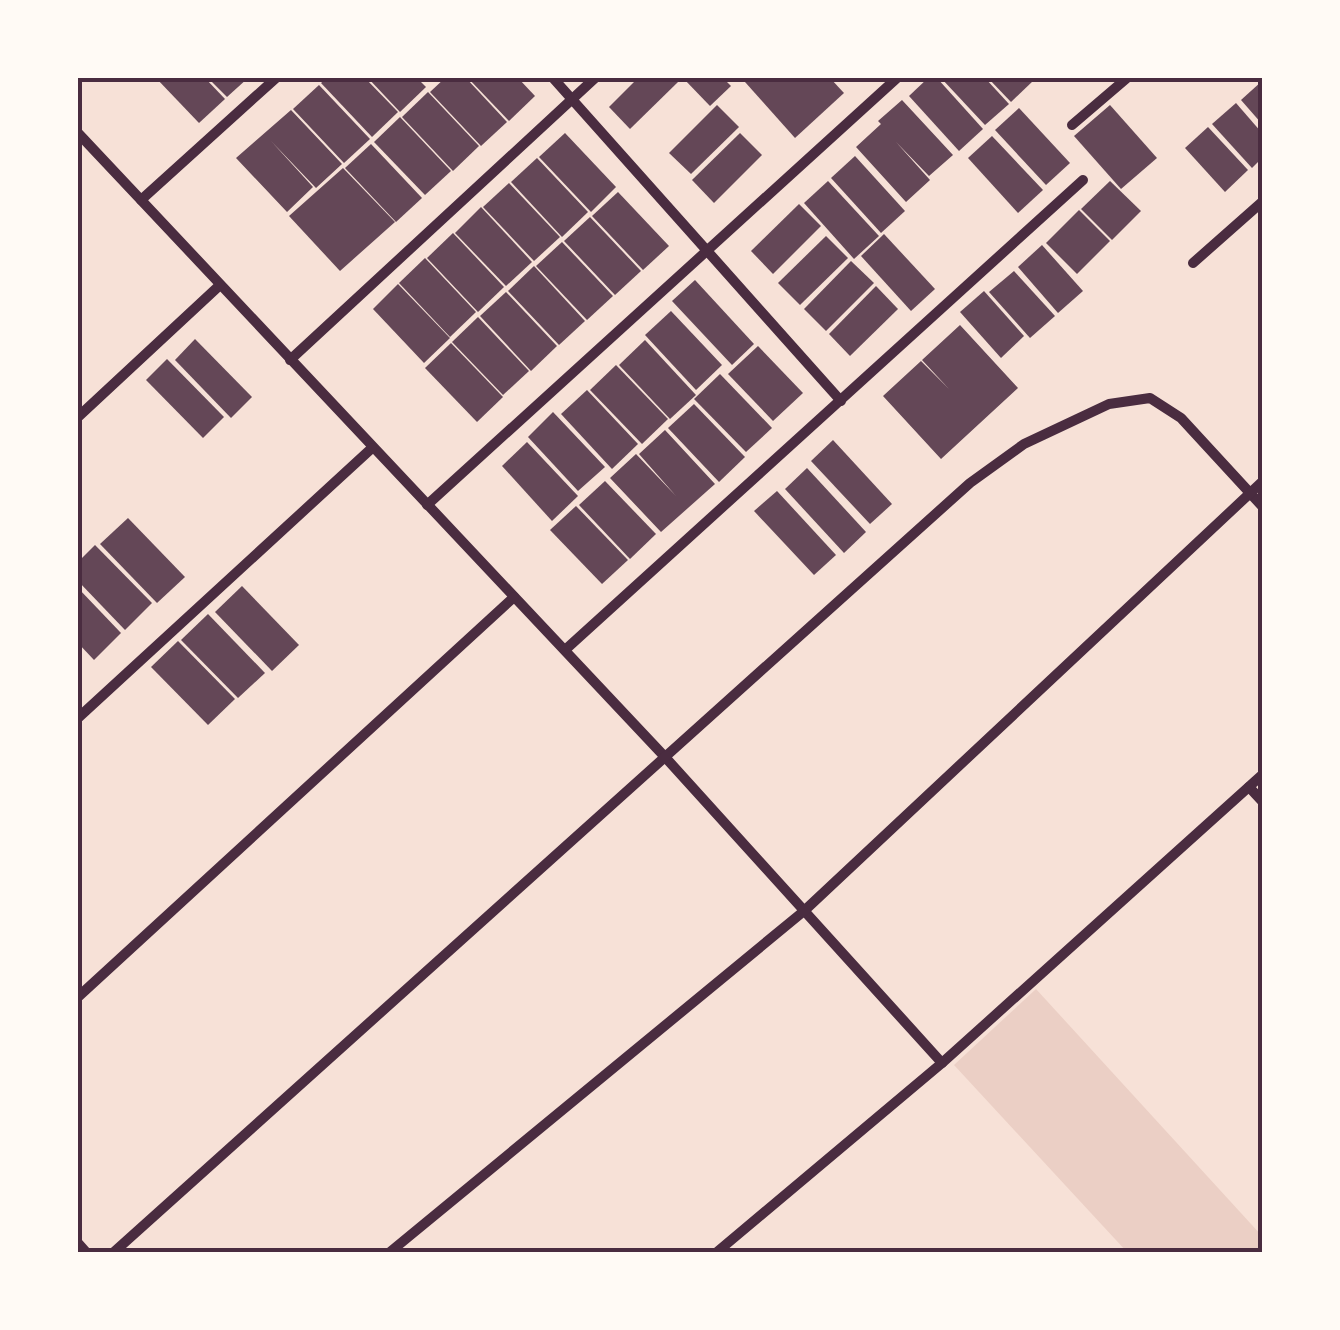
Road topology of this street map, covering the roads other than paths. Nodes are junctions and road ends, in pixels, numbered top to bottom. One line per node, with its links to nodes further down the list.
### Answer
1 (276, 78): 10 (street)
2 (553, 78): 6 (street)
3 (595, 78): 6 (street)
4 (897, 78): 12 (street)
5 (1127, 78): 7 (street)
6 (572, 99): 12 (street); 15 (street)
7 (1072, 125)
8 (80, 141): 10 (street)
9 (1083, 180): 16 (street)
10 (140, 200): 14 (street)
11 (1262, 202): 13 (street)
12 (707, 251): 16 (street); 21 (street)
13 (1193, 263)
14 (220, 284): 15 (street); 17 (street)
15 (290, 360): 18 (street)
16 (840, 400): 24 (street)
17 (78, 417)
18 (372, 448): 21 (street); 25 (street)
19 (1262, 482): 20 (street)
20 (1251, 493): 22 (street); 26 (street); 30 (street)
21 (427, 505): 23 (street)
22 (1262, 506)
23 (514, 597): 24 (street); 31 (street)
24 (565, 650): 26 (street)
25 (78, 718)
26 (665, 756): 30 (street); 35 (street)
27 (1262, 774): 28 (street)
28 (1249, 787): 29 (street); 32 (street)
29 (1262, 801)
30 (804, 911): 32 (street); 36 (street)
31 (78, 998)
32 (942, 1062): 37 (street)
33 (78, 1244): 34 (street)
34 (86, 1252)
35 (114, 1252)
36 (390, 1252)
37 (717, 1252)

